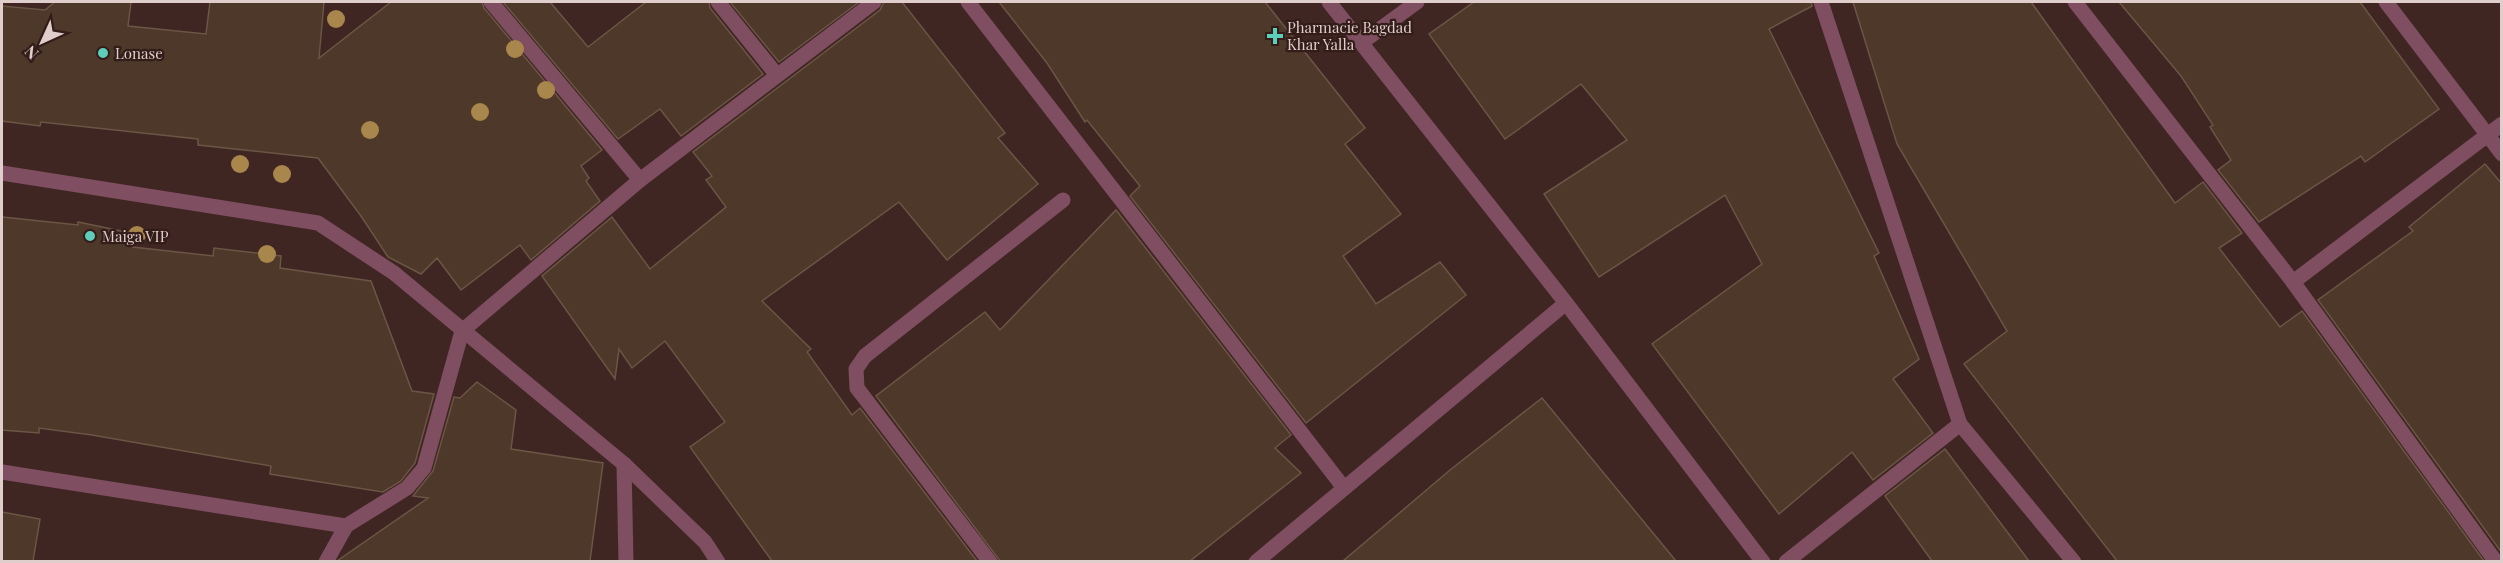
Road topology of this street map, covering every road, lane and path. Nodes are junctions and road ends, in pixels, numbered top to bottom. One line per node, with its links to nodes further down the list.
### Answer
1 (491, 2): 16 (street)
2 (718, 2): 11 (street)
3 (874, 2): 11 (street)
4 (968, 2): 24 (street)
5 (1329, 2): 10 (street)
6 (1417, 2): 10 (street)
7 (1821, 2): 21 (street)
8 (2074, 2): 18 (street)
9 (2386, 2): 13 (street)
10 (1361, 43): 19 (street)
11 (776, 74): 16 (street)
12 (2502, 124): 13 (street)
13 (2487, 135): 14 (street); 18 (street)
14 (2502, 154)
15 (2, 173): 20 (street)
16 (640, 180): 20 (street)
17 (1064, 200): 29 (street)
18 (2293, 282): 34 (street)
19 (1566, 303): 24 (street); 31 (street)
20 (462, 331): 22 (street); 25 (street)
21 (1960, 424): 32 (street); 33 (street)
22 (624, 464): 27 (street); 28 (street)
23 (2, 472): 25 (street)
24 (1344, 489): 30 (street)
25 (346, 526): 26 (street)
26 (326, 561)
27 (626, 561)
28 (718, 561)
29 (990, 561)
30 (1256, 561)
31 (1763, 561)
32 (1786, 561)
33 (2074, 561)
34 (2496, 561)

